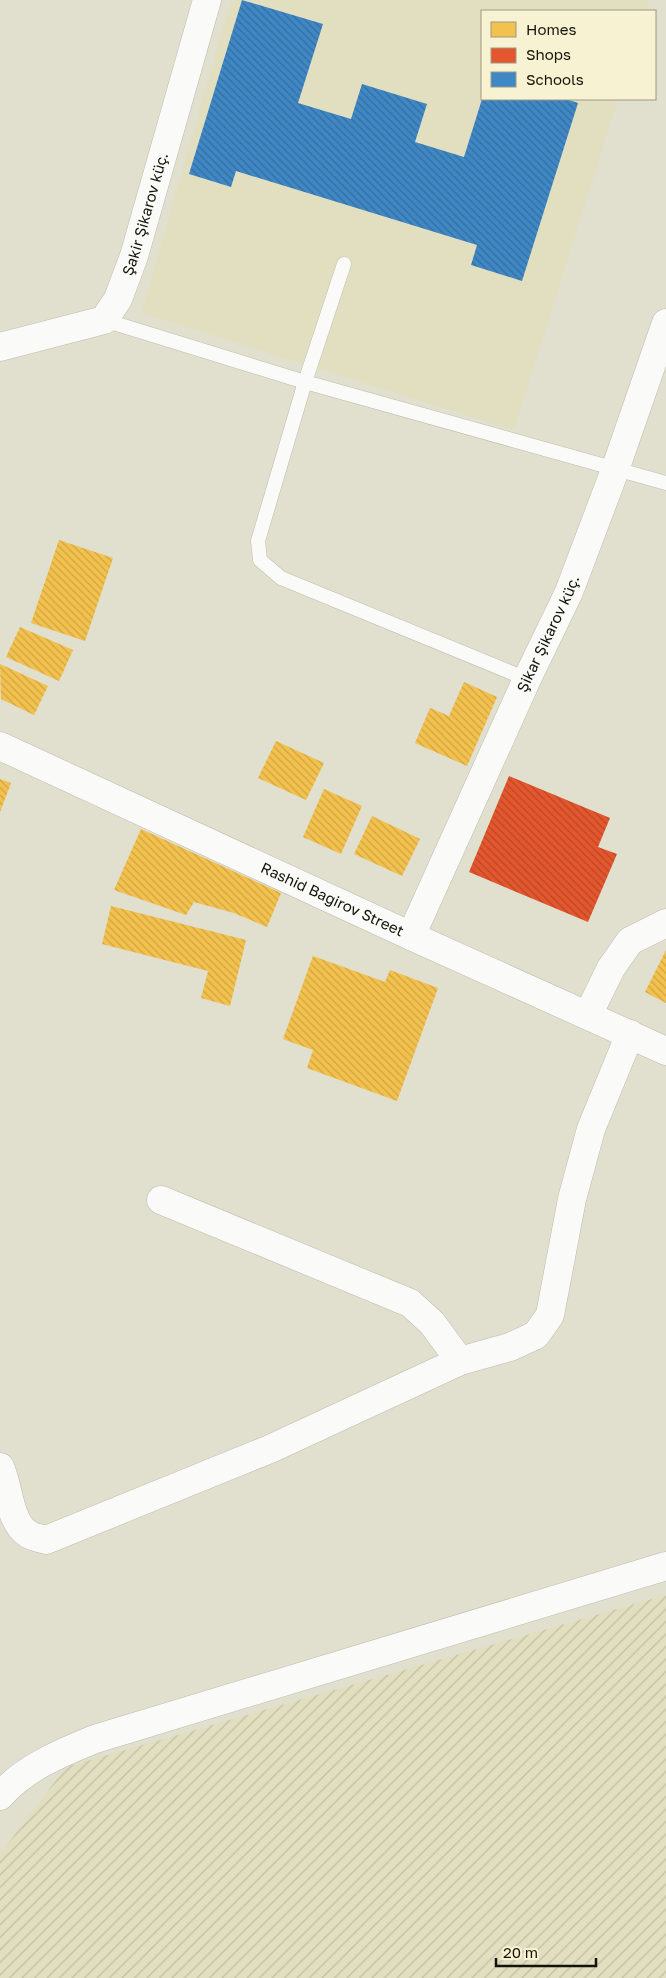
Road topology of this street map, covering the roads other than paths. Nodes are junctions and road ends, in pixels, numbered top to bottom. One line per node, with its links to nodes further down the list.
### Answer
1 (207, 0): 3 (street, Şakir Şikarov küç.)
2 (344, 264): 6 (lane)
3 (104, 320): 5 (street); 6 (lane)
4 (666, 323): 7 (street, Şikar Şikarov küç.)
5 (0, 347)
6 (305, 382): 7 (lane); 9 (lane)
7 (615, 470): 8 (lane); 9 (street, Şikar Şikarov küç.)
8 (666, 483)
9 (528, 679): 12 (street, Şikar Şikarov küç.)
10 (0, 746): 12 (street, Rashid Bagirov Street)
11 (666, 923): 13 (street)
12 (411, 936): 13 (street, Rashid Bagirov Street)
13 (588, 1015): 14 (street, Rashid Bagirov Street)
14 (630, 1034): 15 (street, Rashid Bagirov Street); 17 (street)
15 (666, 1051)
16 (161, 1200): 17 (street)
17 (460, 1361): 18 (street)
18 (0, 1467)
19 (666, 1566): 20 (street)
20 (0, 1796)

